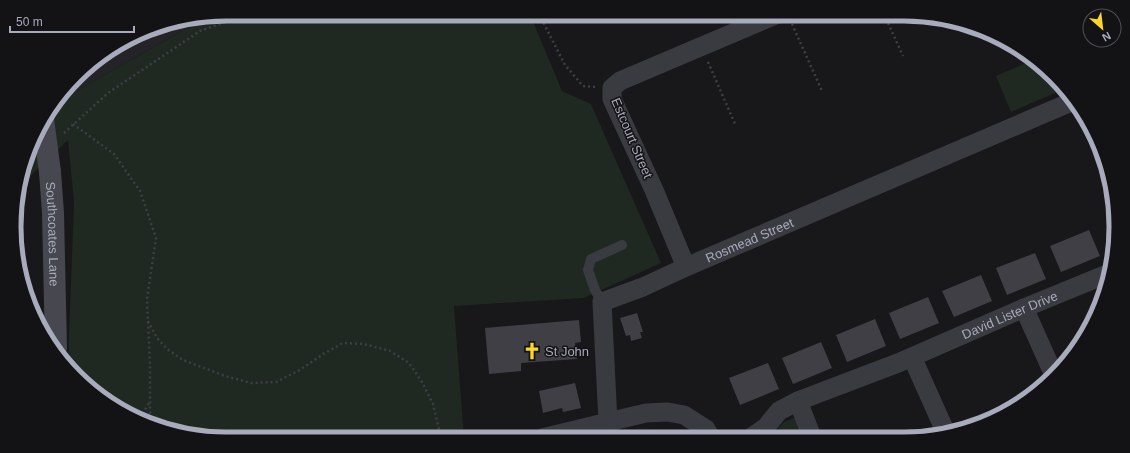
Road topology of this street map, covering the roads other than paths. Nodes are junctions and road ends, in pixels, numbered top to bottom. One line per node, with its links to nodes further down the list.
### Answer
1 (751, 21): 5 (street, Estcourt Street)
2 (1068, 103): 5 (street, Rosmead Street)
3 (45, 131): 9 (street, Southcoates Lane, bridge)
4 (622, 245): 7 (lane)
5 (686, 267): 7 (street, Rosmead Street)
6 (1103, 276): 8 (street, David Lister Drive)
7 (602, 302): 13 (street)
8 (1024, 308): 10 (street, David Lister Drive); 11 (street)
9 (56, 341)
10 (912, 357): 12 (street, David Lister Drive); 14 (street)
11 (1051, 369)
12 (798, 401): 17 (street, David Lister Drive); 18 (street)
13 (608, 422): 15 (street); 16 (street)
14 (944, 428)
15 (567, 432)
16 (708, 432)
17 (759, 432)
18 (810, 432)

